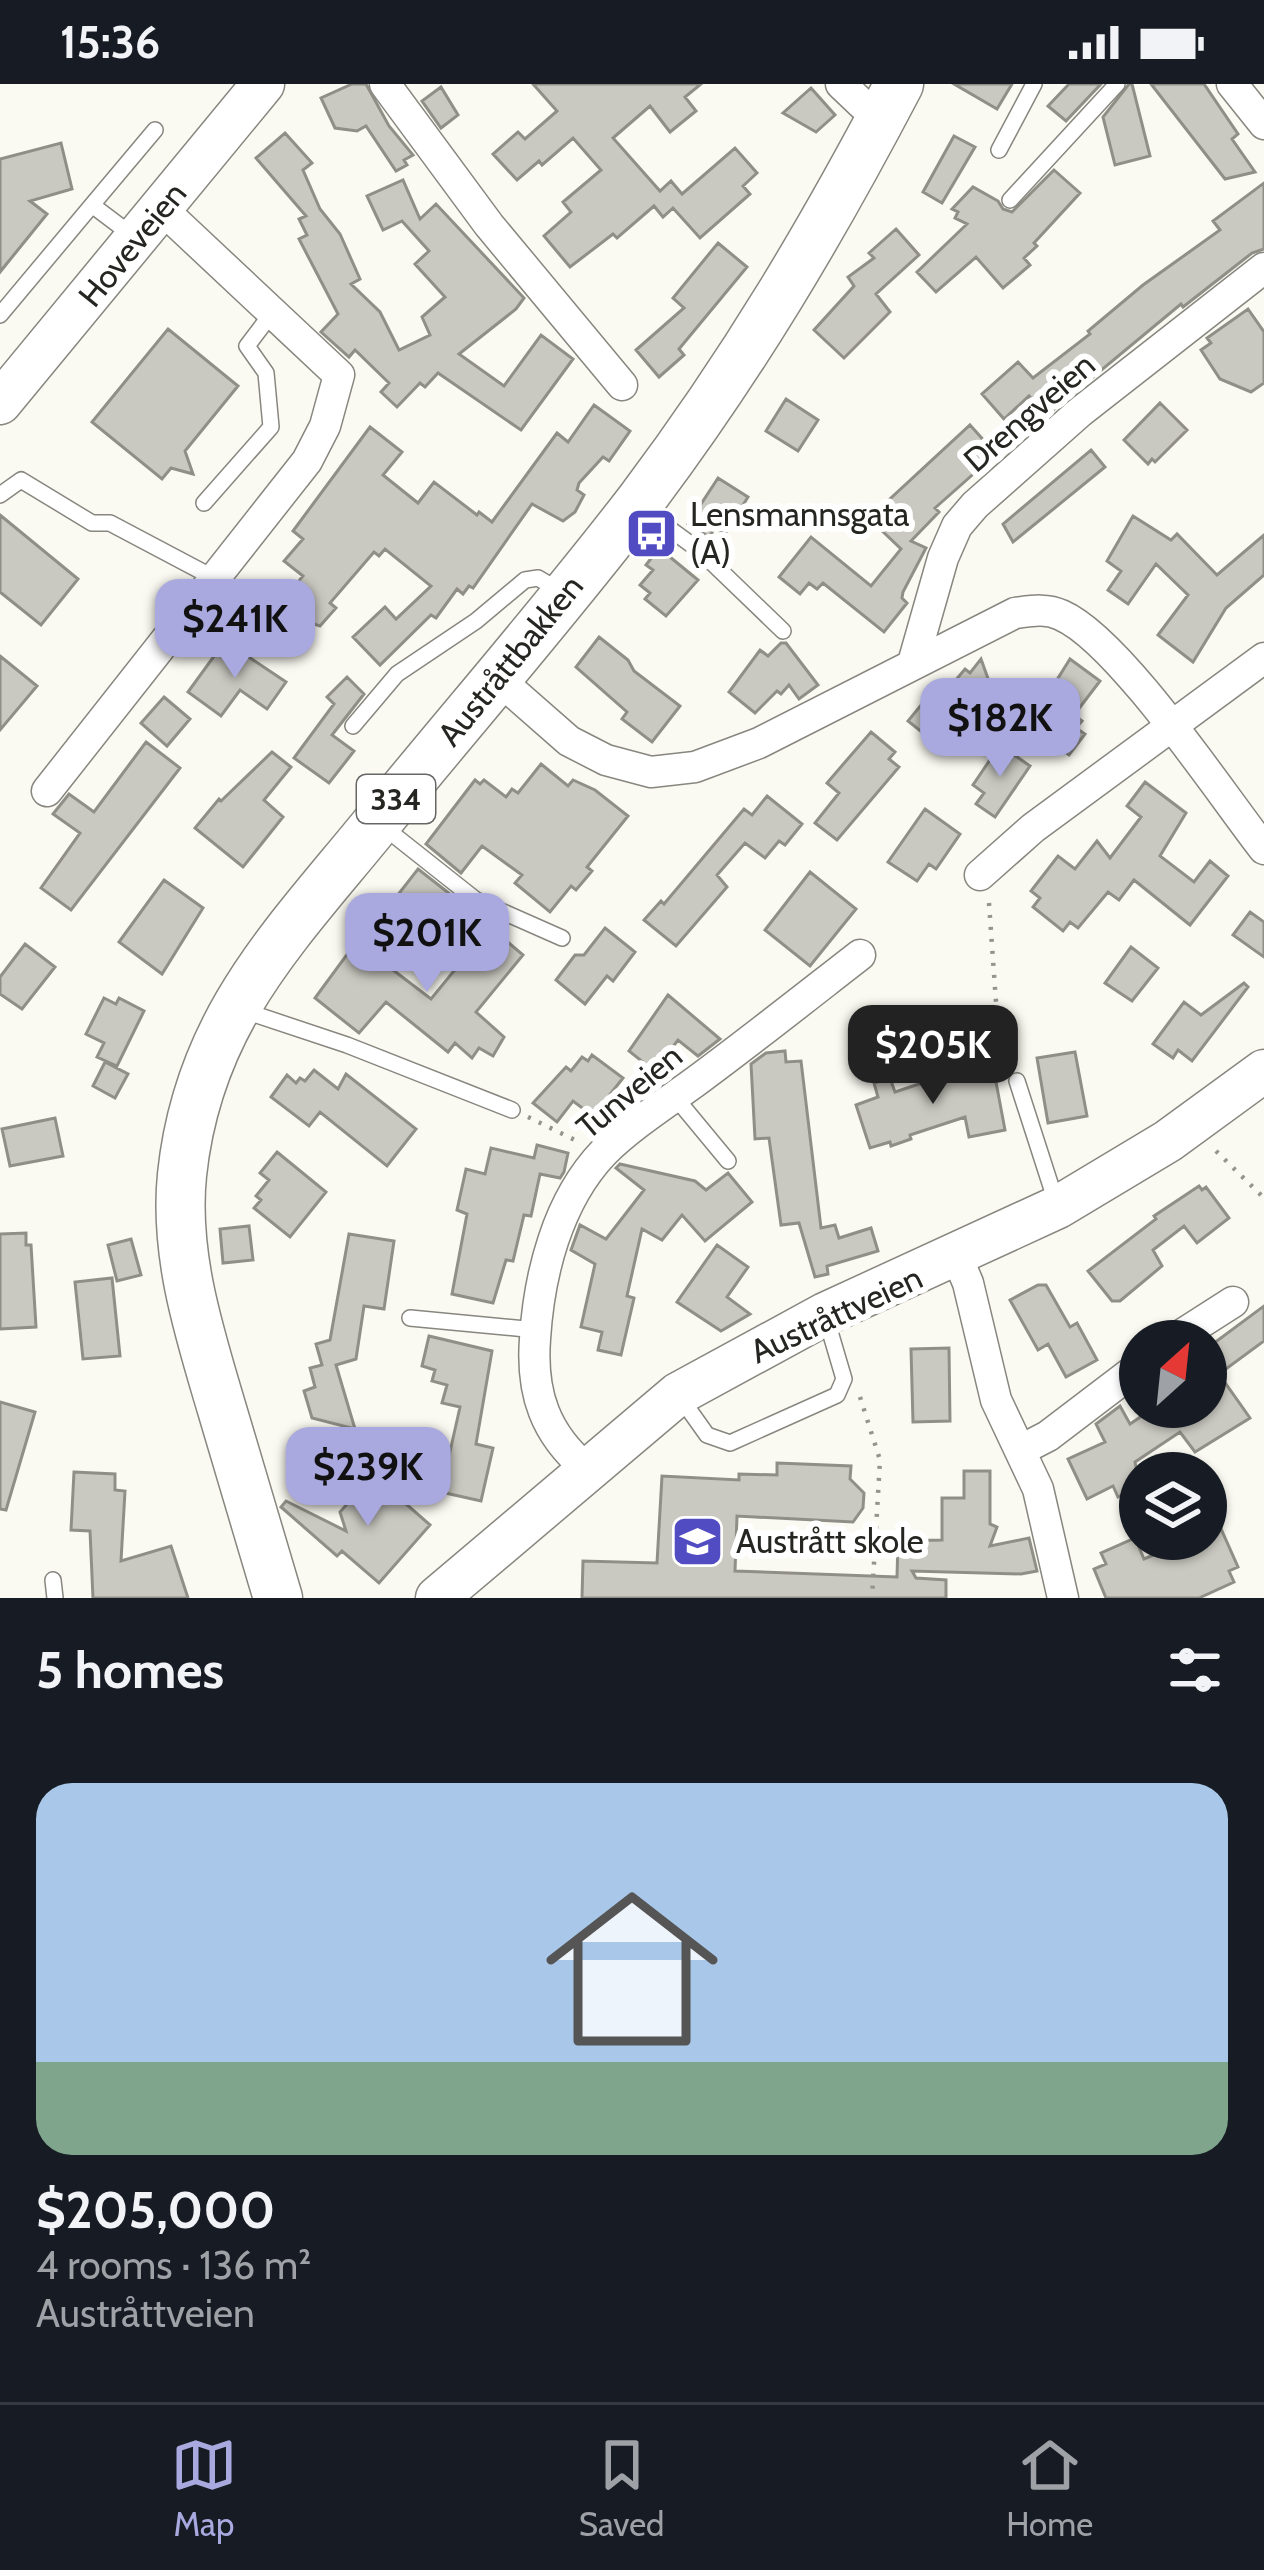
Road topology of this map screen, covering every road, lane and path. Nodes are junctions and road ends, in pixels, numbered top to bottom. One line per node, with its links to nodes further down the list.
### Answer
1 (262, 84): 12 (main road, Hoveveien)
2 (385, 84): 16 (street)
3 (1034, 84): 9 (lane)
4 (1117, 84): 10 (lane)
5 (1232, 84): 7 (street)
6 (868, 91): 20 (main road, Austråttbakken / 334)
7 (1264, 124)
8 (155, 130): 11 (lane)
9 (999, 150)
10 (1010, 200)
11 (92, 205): 12 (lane); 15 (lane)
12 (150, 224): 14 (street); 17 (main road, Hoveveien)
13 (1264, 268): 25 (street, Drengveien)
14 (272, 313): 19 (lane); 21 (street)
15 (0, 315)
16 (622, 385)
17 (0, 403)
18 (0, 495): 21 (lane)
19 (204, 503)
20 (637, 505): 22 (main road, Austråttbakken / 334); 23 (lane)
21 (214, 578): 29 (street)
22 (565, 593): 26 (main road, Austråttbakken / 334); 27 (lane)
23 (784, 631)
24 (1264, 658): 28 (street)
25 (914, 663): 26 (street); 28 (street)
26 (496, 677): 30 (main road, Austråttbakken / 334)
27 (352, 726)
28 (1171, 728): 31 (street); 32 (street)
29 (46, 791)
30 (378, 822): 33 (lane); 35 (main road, Austråttbakken / 334)
31 (1264, 849)
32 (980, 875): 36 (path)
33 (562, 938)
34 (860, 955): 38 (street, Tunveien)
35 (234, 1006): 39 (lane); 58 (main road, Austråttbakken / 334)
36 (1017, 1081): 44 (lane)
37 (1260, 1082): 44 (main road, Austråttveien)
38 (675, 1096): 41 (street, Tunveien); 42 (lane)
39 (512, 1110): 41 (path)
40 (1208, 1142): 43 (path)
41 (603, 1153): 50 (street, Tunveien)
42 (728, 1161)
43 (1264, 1198)
44 (1058, 1208): 45 (main road, Austråttveien)
45 (957, 1256): 47 (main road, Austråttveien); 54 (street)
46 (1233, 1302): 49 (street)
47 (825, 1314): 53 (main road, Austråttveien); 53 (lane)
48 (410, 1318): 50 (lane)
49 (1205, 1320)
50 (536, 1330): 55 (street, Tunveien)
51 (1119, 1382): 54 (street)
52 (861, 1386): 60 (path)
53 (678, 1394): 55 (main road, Austråttveien)
54 (1021, 1450): 61 (street)
55 (587, 1469): 59 (main road, Austråttveien)
56 (53, 1580): 57 (lane)
57 (55, 1598)
58 (278, 1598)
59 (437, 1598)
60 (872, 1598)
61 (1063, 1598)

